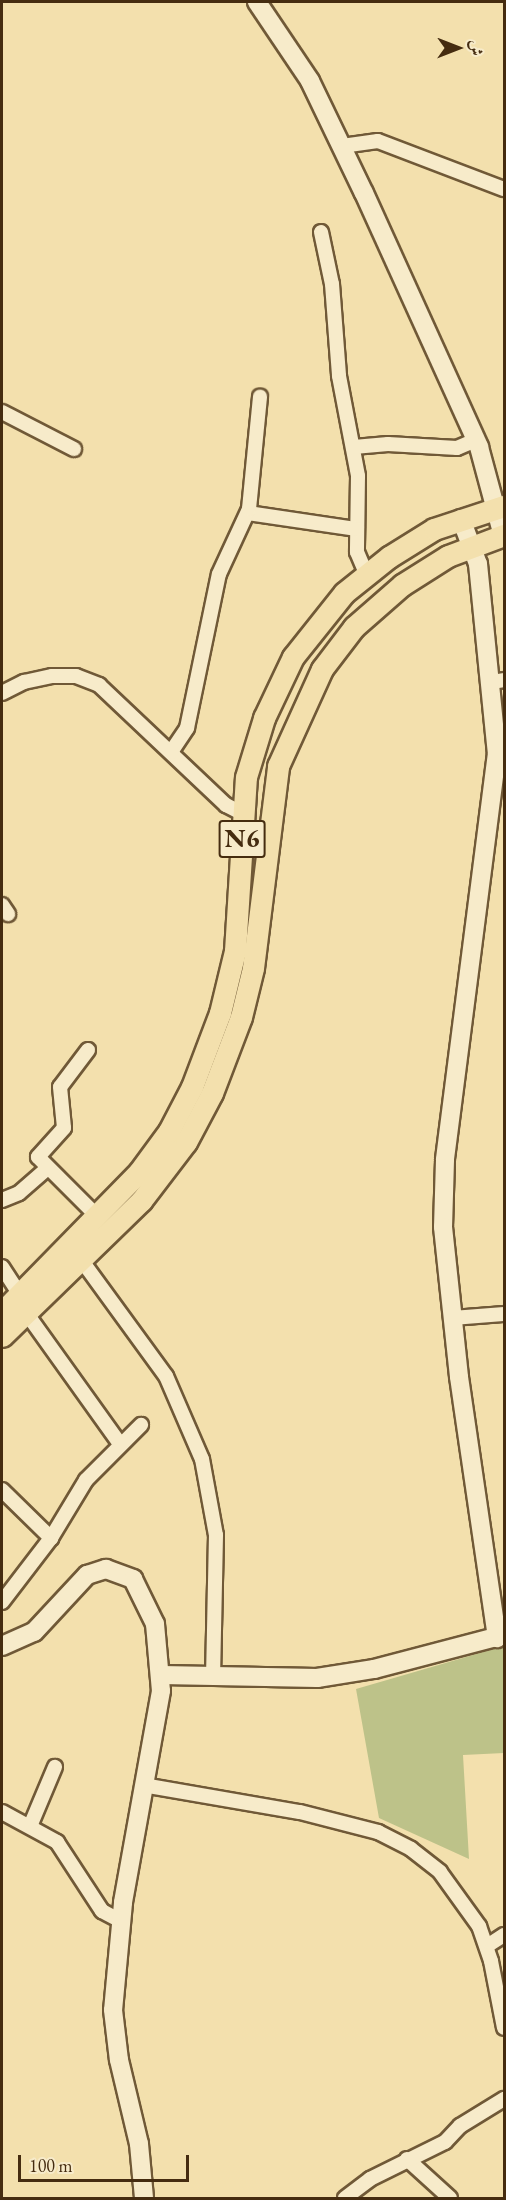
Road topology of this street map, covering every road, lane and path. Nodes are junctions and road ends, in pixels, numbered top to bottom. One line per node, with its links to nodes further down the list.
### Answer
1 (257, 2): 2 (street)
2 (342, 146): 3 (street); 7 (street)
3 (504, 189)
4 (321, 232): 8 (street)
5 (260, 397): 11 (street)
6 (2, 412): 9 (street)
7 (476, 440): 8 (street); 10 (street)
8 (354, 447): 13 (street)
9 (74, 449)
10 (501, 506): 12 (main road, N6); 14 (street)
11 (248, 513): 13 (street); 20 (street)
12 (461, 519): 15 (street); 16 (main road, N6)
13 (357, 530): 16 (street)
14 (504, 535): 15 (main road, N6)
15 (472, 545): 17 (street); 23 (main road, N6)
16 (366, 573): 22 (main road, N6)
17 (498, 681): 19 (street)
18 (2, 693): 20 (street)
19 (501, 736): 21 (street); 33 (street)
20 (171, 752): 22 (street)
21 (504, 761)
22 (242, 813): 23 (main road); 27 (main road, N6)
23 (269, 814): 28 (main road, N6)
24 (88, 1050): 25 (street)
25 (48, 1168): 26 (street); 27 (street)
26 (2, 1200)
27 (96, 1215): 28 (main road, N6)
28 (75, 1252): 30 (main road); 43 (street)
29 (2, 1267): 30 (street)
30 (24, 1305): 31 (main road); 34 (main road); 36 (street)
31 (2, 1312)
32 (504, 1314): 33 (street)
33 (453, 1318): 40 (street)
34 (2, 1336)
35 (141, 1425): 36 (street)
36 (120, 1444): 38 (street)
37 (2, 1490): 38 (street)
38 (51, 1538): 39 (street)
39 (2, 1602)
40 (501, 1636): 43 (street)
41 (2, 1646): 42 (street)
42 (162, 1675): 43 (street); 45 (street)
43 (213, 1677)
44 (55, 1767): 47 (street)
45 (143, 1785): 48 (street); 50 (street)
46 (2, 1812): 47 (street)
47 (31, 1824): 48 (street)
48 (121, 1921): 54 (street)
49 (504, 1935): 50 (street)
50 (487, 1946): 51 (street)
51 (504, 2028)
52 (504, 2099): 53 (street)
53 (407, 2159): 55 (street); 56 (street)
54 (144, 2199)
55 (345, 2199)
56 (450, 2199)

